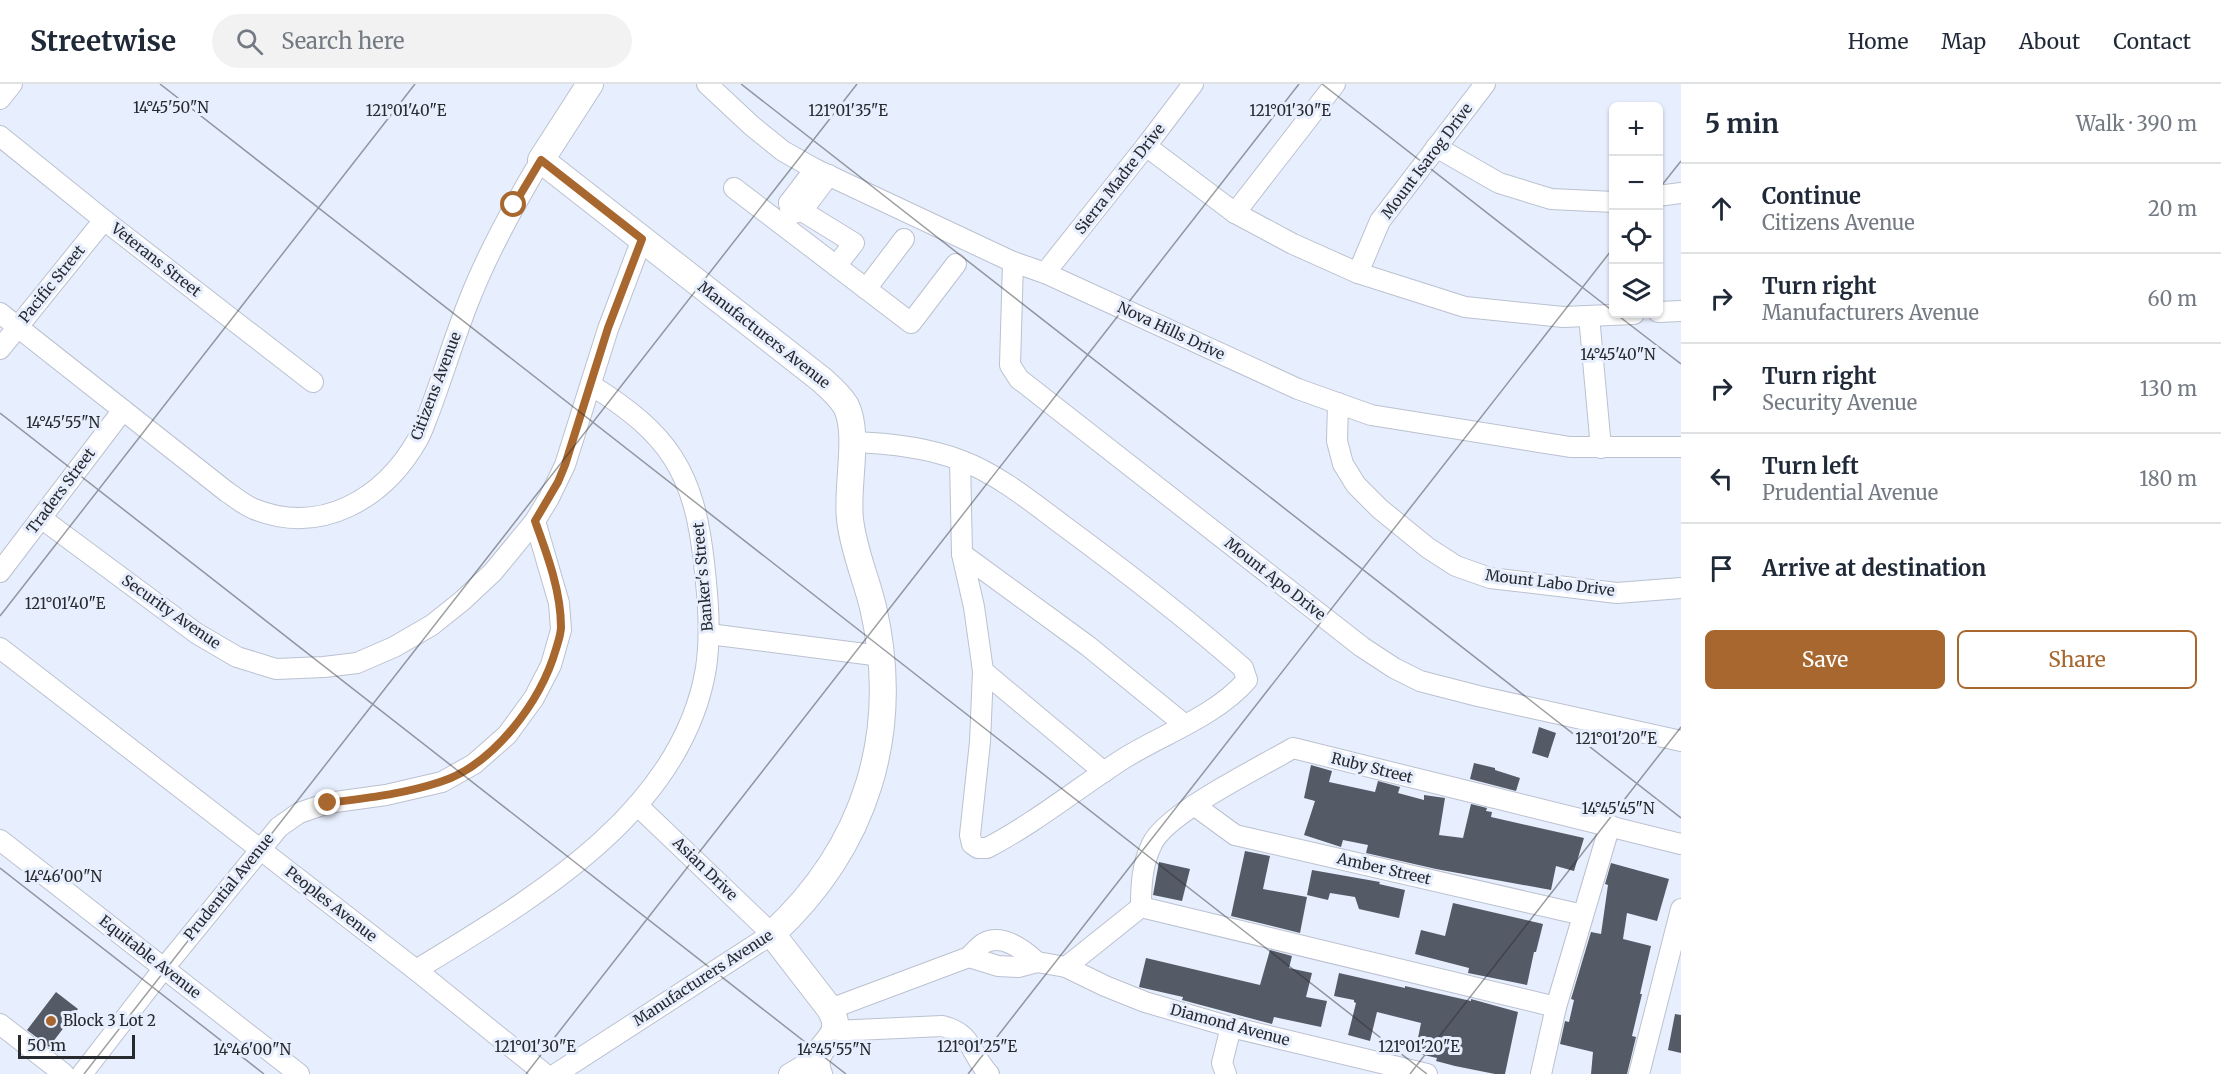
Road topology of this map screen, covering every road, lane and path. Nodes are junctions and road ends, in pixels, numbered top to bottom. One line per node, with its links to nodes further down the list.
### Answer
1 (12, 84): 7 (street)
2 (590, 84): 11 (main road)
3 (707, 84): 12 (street, Nova Hills Drive)
4 (1192, 84): 9 (street, Sierra Madre Drive)
5 (1335, 84): 18 (street)
6 (1485, 84): 10 (street, Mount Isarog Drive)
7 (0, 99)
8 (0, 136): 19 (street, Veterans Street)
9 (1146, 146): 18 (street); 25 (street, Sierra Madre Drive)
10 (1436, 147): 16 (street); 26 (street, Mount Isarog Drive)
11 (541, 160): 20 (main road, Manufacturers Avenue); 38 (street, Citizens Avenue)
12 (822, 172): 17 (street); 22 (street, Nova Hills Drive)
13 (734, 188): 17 (street)
14 (1681, 193): 15 (street)
15 (1663, 195)
16 (1609, 202)
17 (791, 213): 24 (street); 24 (street)
18 (1235, 213): 26 (street)
19 (104, 220): 33 (street, Pacific Street); 35 (street, Veterans Street)
20 (642, 239): 36 (street, Security Avenue); 39 (main road, Manufacturers Avenue)
21 (904, 239): 27 (street)
22 (1013, 262): 25 (street, Nova Hills Drive); 53 (street, Mount Apo Drive)
23 (956, 264): 27 (street)
24 (836, 266): 27 (street)
25 (1045, 273): 37 (street, Nova Hills Drive)
26 (1358, 273): 32 (street)
27 (866, 289)
28 (1681, 311): 29 (street)
29 (1663, 312)
30 (0, 314): 33 (street, Citizens Avenue)
31 (1609, 315): 32 (street)
32 (1589, 316): 41 (street)
33 (17, 327): 34 (street, Pacific Street); 38 (street, Citizens Avenue)
34 (0, 349)
35 (313, 382)
36 (591, 385): 44 (street, Security Avenue); 48 (street, Banker's Street)
37 (1338, 403): 41 (street, Nova Hills Drive); 47 (street, Mount Labo Drive)
38 (123, 410): 43 (street, Traders Street)
39 (852, 441): 42 (street); 50 (main road, Manufacturers Avenue)
40 (1681, 447): 41 (street, Nova Hills Drive)
41 (1600, 448)
42 (960, 460): 45 (street); 52 (street)
43 (41, 518): 44 (street, Security Avenue); 46 (street, Traders Street)
44 (535, 521): 60 (street, Prudential Avenue)
45 (962, 555): 51 (street); 52 (street)
46 (0, 572)
47 (1681, 588)
48 (709, 634): 50 (street); 55 (street, Banker's Street)
49 (0, 648): 60 (street, Peoples Avenue)
50 (881, 656): 64 (main road, Manufacturers Avenue)
51 (983, 671): 54 (street); 54 (street)
52 (1185, 725): 54 (street)
53 (1681, 741)
54 (1104, 772)
55 (637, 805): 64 (street, Asian Drive); 67 (street, Banker's Street)
56 (1194, 805): 57 (street, Ruby Street); 61 (street, Ruby Street); 63 (street, Amber Street)
57 (1610, 825): 59 (street, Ruby Street); 63 (street)
58 (0, 840): 66 (street, Equitable Avenue)
59 (1681, 844)
60 (259, 849): 66 (street, Prudential Avenue); 67 (street, Peoples Avenue)
61 (1141, 907): 65 (street); 68 (street)
62 (1681, 909): 83 (street)
63 (1583, 915): 68 (street)
64 (772, 934): 69 (main road); 77 (street, Manufacturers Avenue)
65 (1066, 967): 69 (street, Diamond Avenue); 71 (street, Diamond Avenue)
66 (164, 968): 74 (street, Prudential Avenue); 75 (street, Equitable Avenue)
67 (416, 970): 76 (street, Peoples Avenue)
68 (1556, 1007): 82 (street)
69 (832, 1020): 72 (main road); 79 (street)
70 (0, 1023): 73 (street)
71 (1231, 1027): 80 (street); 81 (street, Diamond Avenue)
72 (817, 1069): 78 (street)
73 (64, 1074)
74 (82, 1074)
75 (299, 1074)
76 (545, 1074)
77 (556, 1074)
78 (789, 1074)
79 (989, 1074)
80 (1226, 1074)
81 (1427, 1074)
82 (1541, 1074)
83 (1639, 1074)

